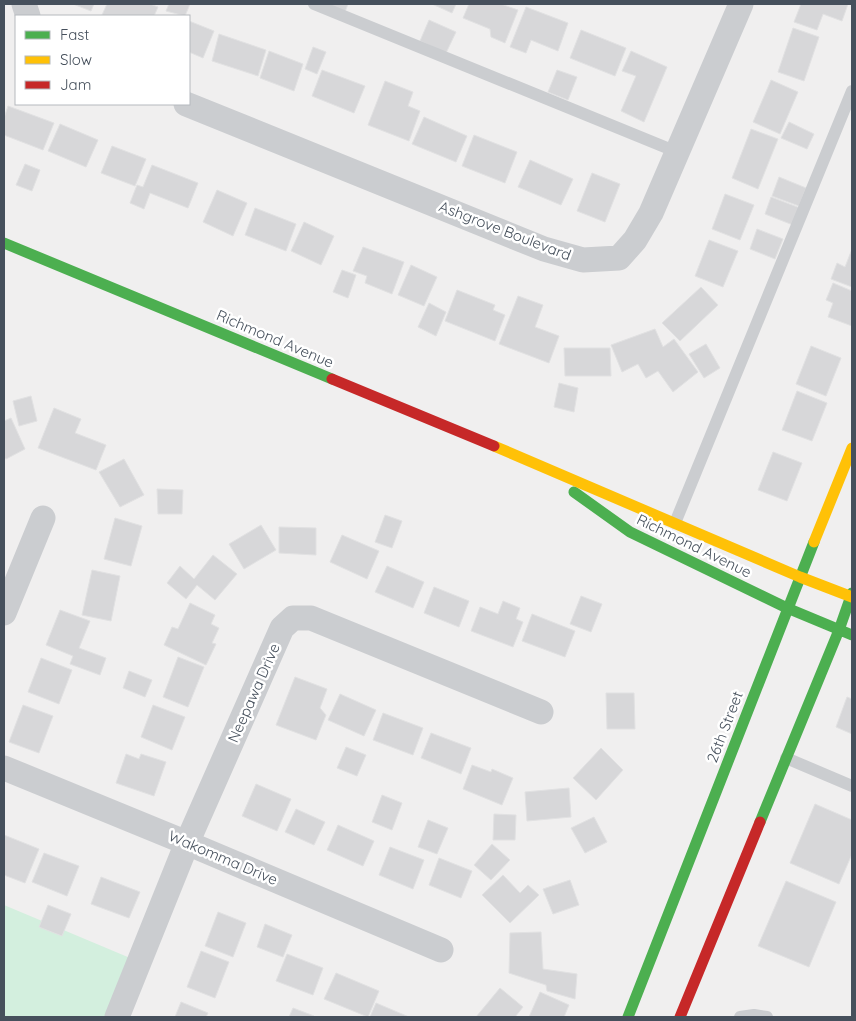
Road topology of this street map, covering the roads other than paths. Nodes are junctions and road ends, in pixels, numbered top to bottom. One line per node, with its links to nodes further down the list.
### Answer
1 (314, 4): 5 (lane)
2 (732, 6): 5 (street, Ashgrove Boulevard)
3 (852, 91): 10 (lane)
4 (188, 105): 5 (street, Ashgrove Boulevard)
5 (677, 152)
6 (4, 243): 8 (main road, Richmond Avenue)
7 (852, 448): 11 (main road, 26th Street)
8 (535, 463): 10 (main road, Richmond Avenue); 13 (main road, Richmond Avenue)
9 (43, 518): 14 (street)
10 (675, 523): 11 (main road, Richmond Avenue)
11 (800, 577): 12 (main road, Richmond Avenue); 13 (main road, 26th Street)
12 (852, 596): 15 (main road)
13 (787, 608): 15 (main road, Richmond Avenue); 24 (main road, 26th Street)
14 (4, 613)
15 (839, 630): 16 (main road, Richmond Avenue); 18 (main road)
16 (852, 635)
17 (541, 712): 21 (street, Neepawa Drive)
18 (786, 758): 20 (lane); 25 (main road)
19 (4, 768): 21 (street, Wakomma Drive)
20 (852, 786)
21 (187, 843): 22 (street, Wakomma Drive); 23 (street, Neepawa Drive)
22 (441, 950)
23 (117, 1017)
24 (628, 1017)
25 (680, 1017)
26 (740, 1017): 27 (lane)
27 (767, 1017)

